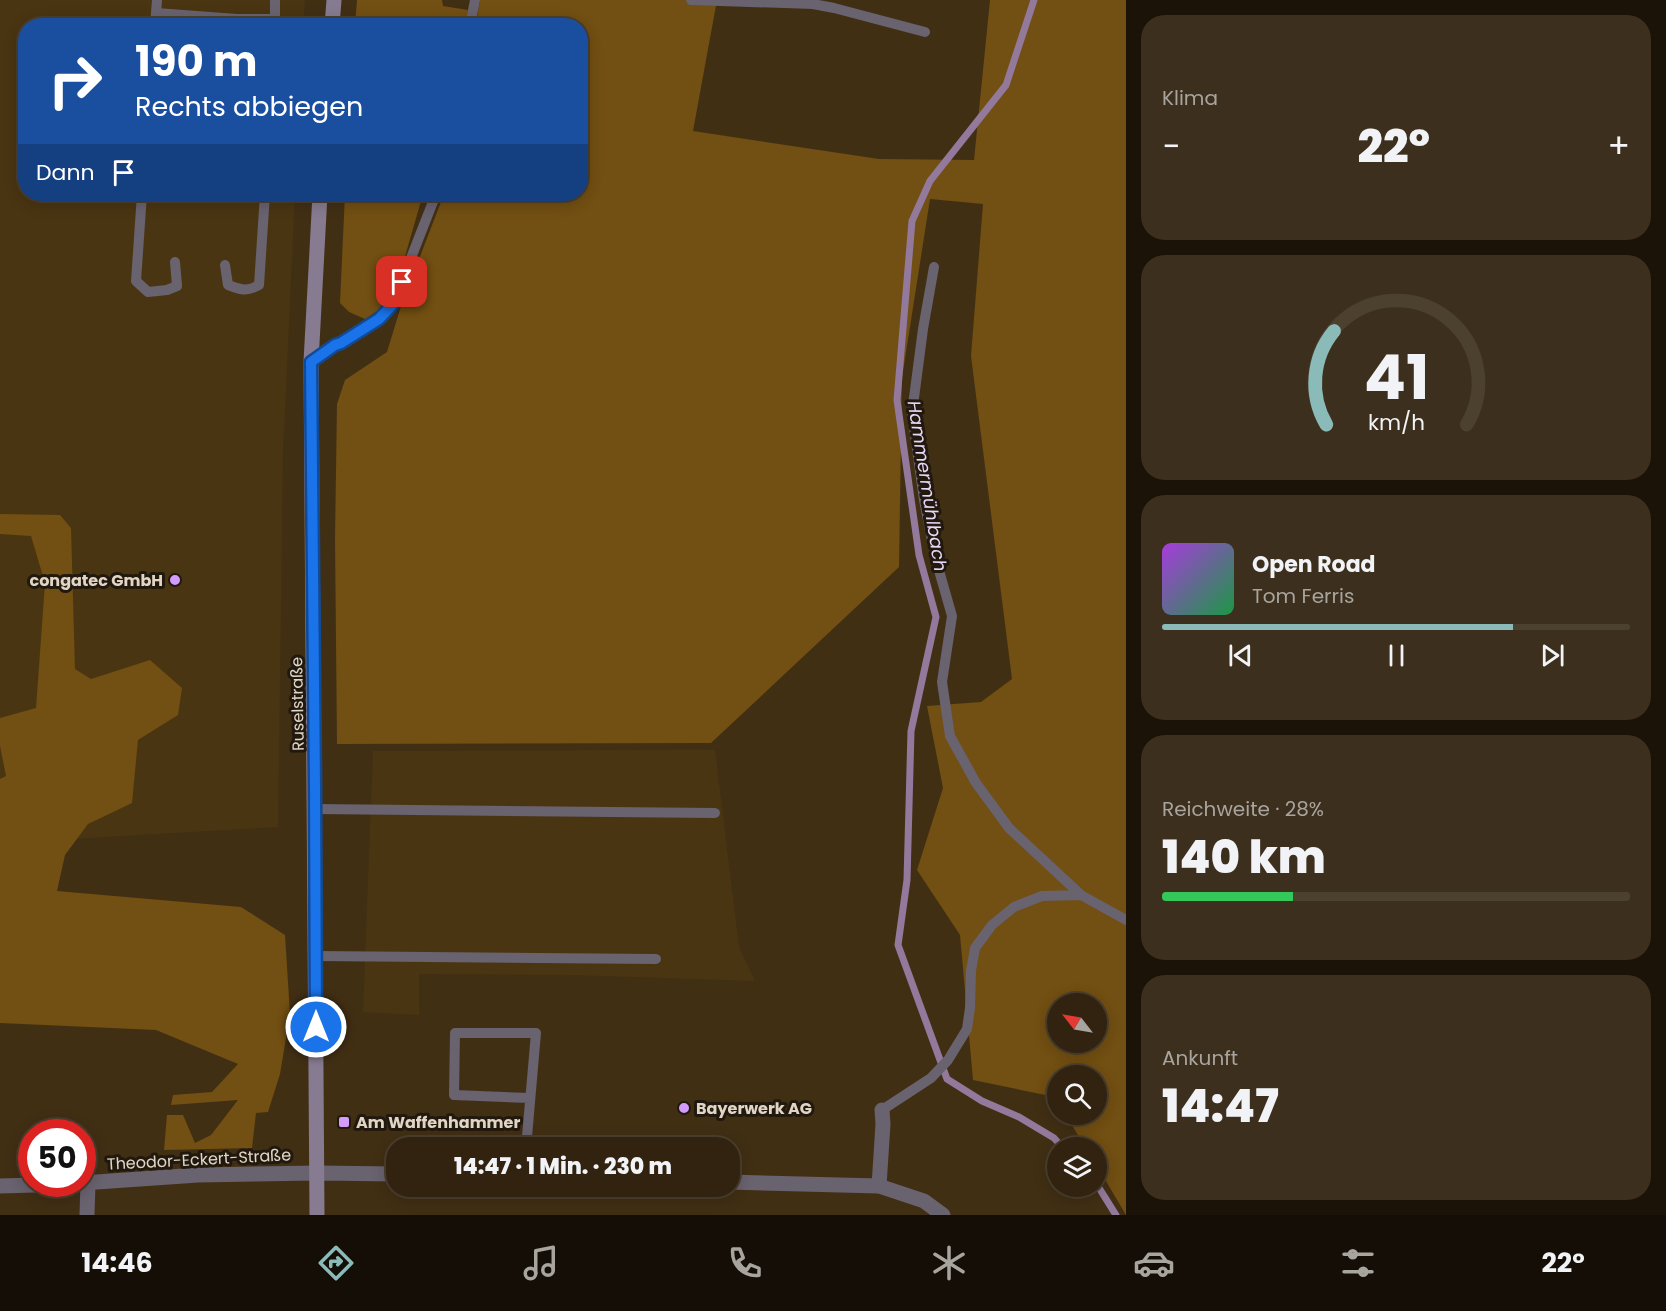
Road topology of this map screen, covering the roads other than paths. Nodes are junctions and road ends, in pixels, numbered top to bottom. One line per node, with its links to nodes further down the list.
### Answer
1 (157, 0): 6 (lane)
2 (275, 0): 9 (lane)
3 (334, 0): 10 (main road)
4 (475, 0): 11 (lane)
5 (691, 0): 12 (lane)
6 (156, 13): 7 (lane); 8 (lane)
7 (156, 18)
8 (224, 18)
9 (275, 18)
10 (333, 18)
11 (472, 18)
12 (925, 32)
13 (142, 201): 17 (lane)
14 (265, 201): 18 (lane)
15 (320, 201): 20 (main road, Ruselstraße)
16 (432, 201): 20 (lane)
17 (175, 262)
18 (225, 265)
19 (934, 267): 23 (lane)
20 (311, 362): 21 (main road, Ruselstraße)
21 (316, 810): 22 (lane); 25 (main road, Ruselstraße)
22 (715, 813)
23 (1081, 895): 24 (lane); 28 (lane)
24 (1126, 921)
25 (316, 956): 26 (lane); 30 (main road, Ruselstraße)
26 (656, 958)
27 (530, 1098): 27 (lane); 29 (lane)
28 (882, 1110): 36 (street)
29 (527, 1137)
30 (318, 1173): 31 (street); 32 (street, Theodor-Eckert-Straße); 39 (main road, Ruselstraße)
31 (386, 1174)
32 (96, 1182)
33 (740, 1182): 36 (street)
34 (18, 1185): 35 (street)
35 (0, 1186)
36 (879, 1186): 40 (street)
37 (86, 1197): 38 (street)
38 (87, 1215)
39 (317, 1215)
40 (943, 1215)

